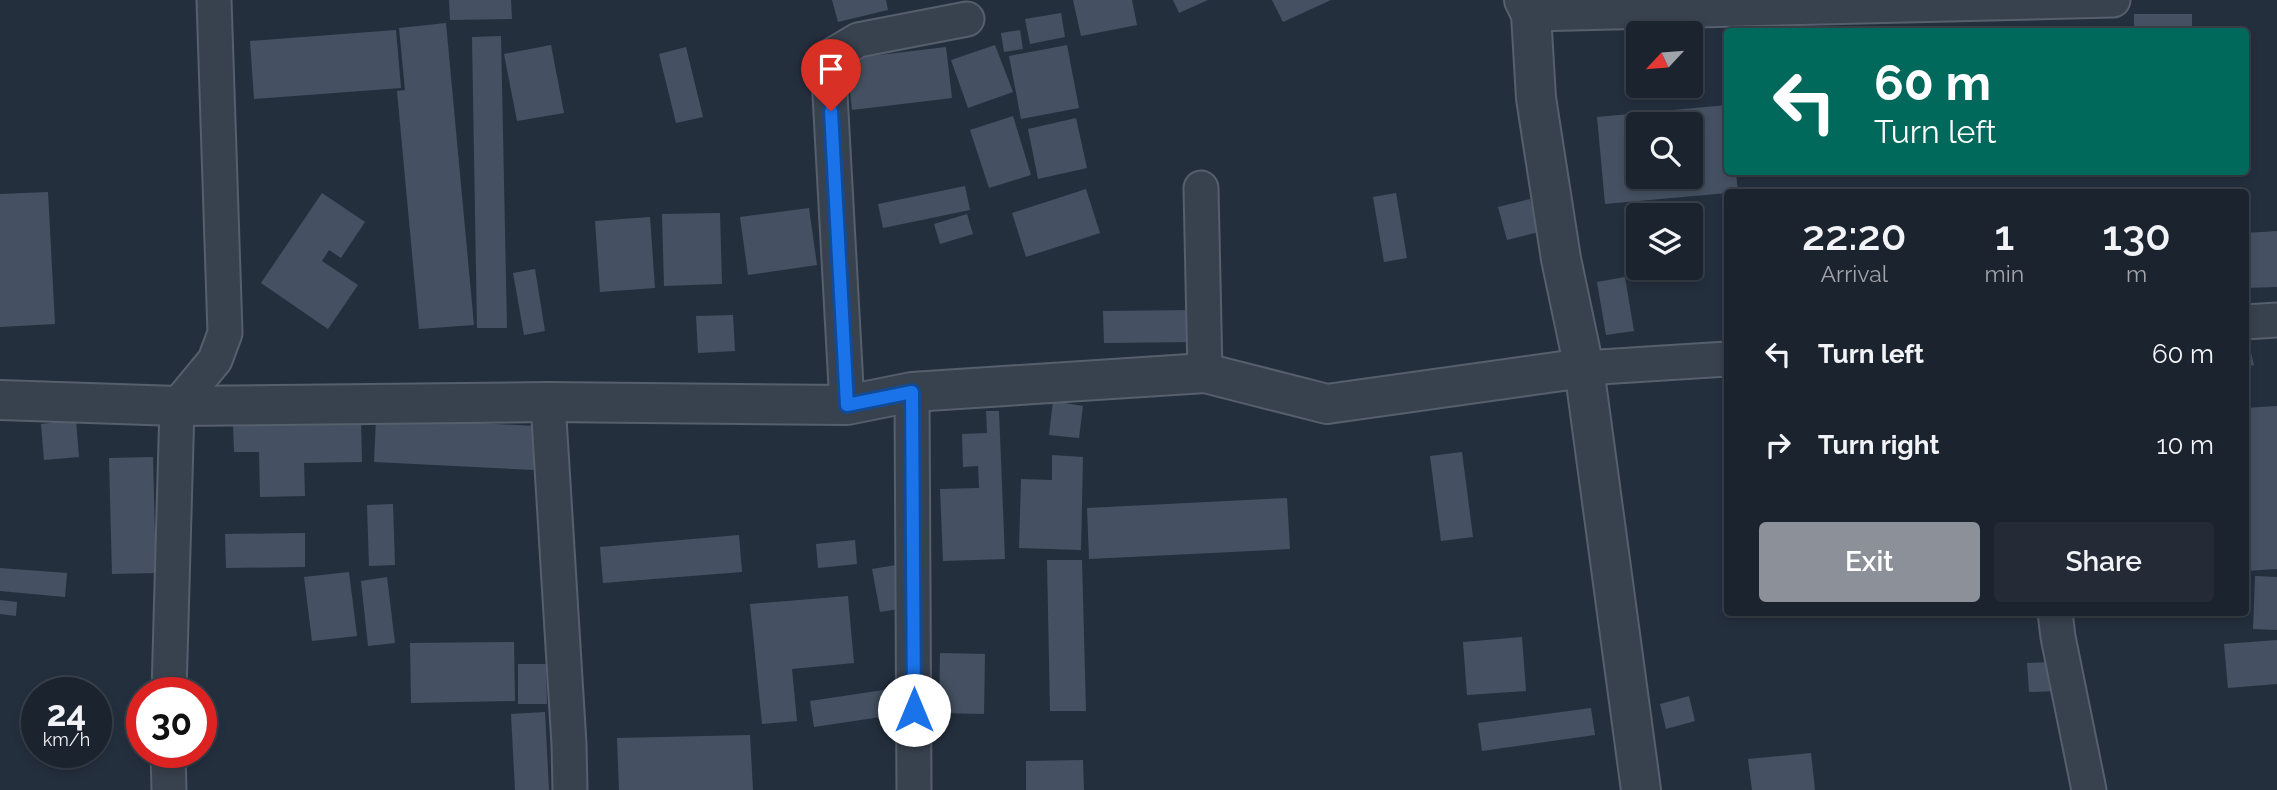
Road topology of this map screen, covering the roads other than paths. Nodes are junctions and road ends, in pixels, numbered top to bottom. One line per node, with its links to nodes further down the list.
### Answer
1 (214, 0): 15 (street)
2 (2113, 0): 3 (street)
3 (1528, 7): 9 (street)
4 (967, 19): 14 (street)
5 (1201, 188): 10 (street)
6 (2277, 320): 7 (street)
7 (2249, 323)
8 (1724, 359): 9 (street)
9 (1584, 368): 10 (street); 22 (street)
10 (1205, 373): 11 (street)
11 (912, 392): 14 (street); 21 (street)
12 (0, 400): 15 (street)
13 (548, 402): 14 (street); 15 (street); 20 (street)
14 (847, 405)
15 (177, 406): 17 (street)
16 (2055, 616): 23 (street)
17 (169, 677)
18 (168, 768): 19 (street)
19 (169, 790)
20 (570, 790)
21 (914, 790)
22 (1641, 790)
23 (2089, 790)

